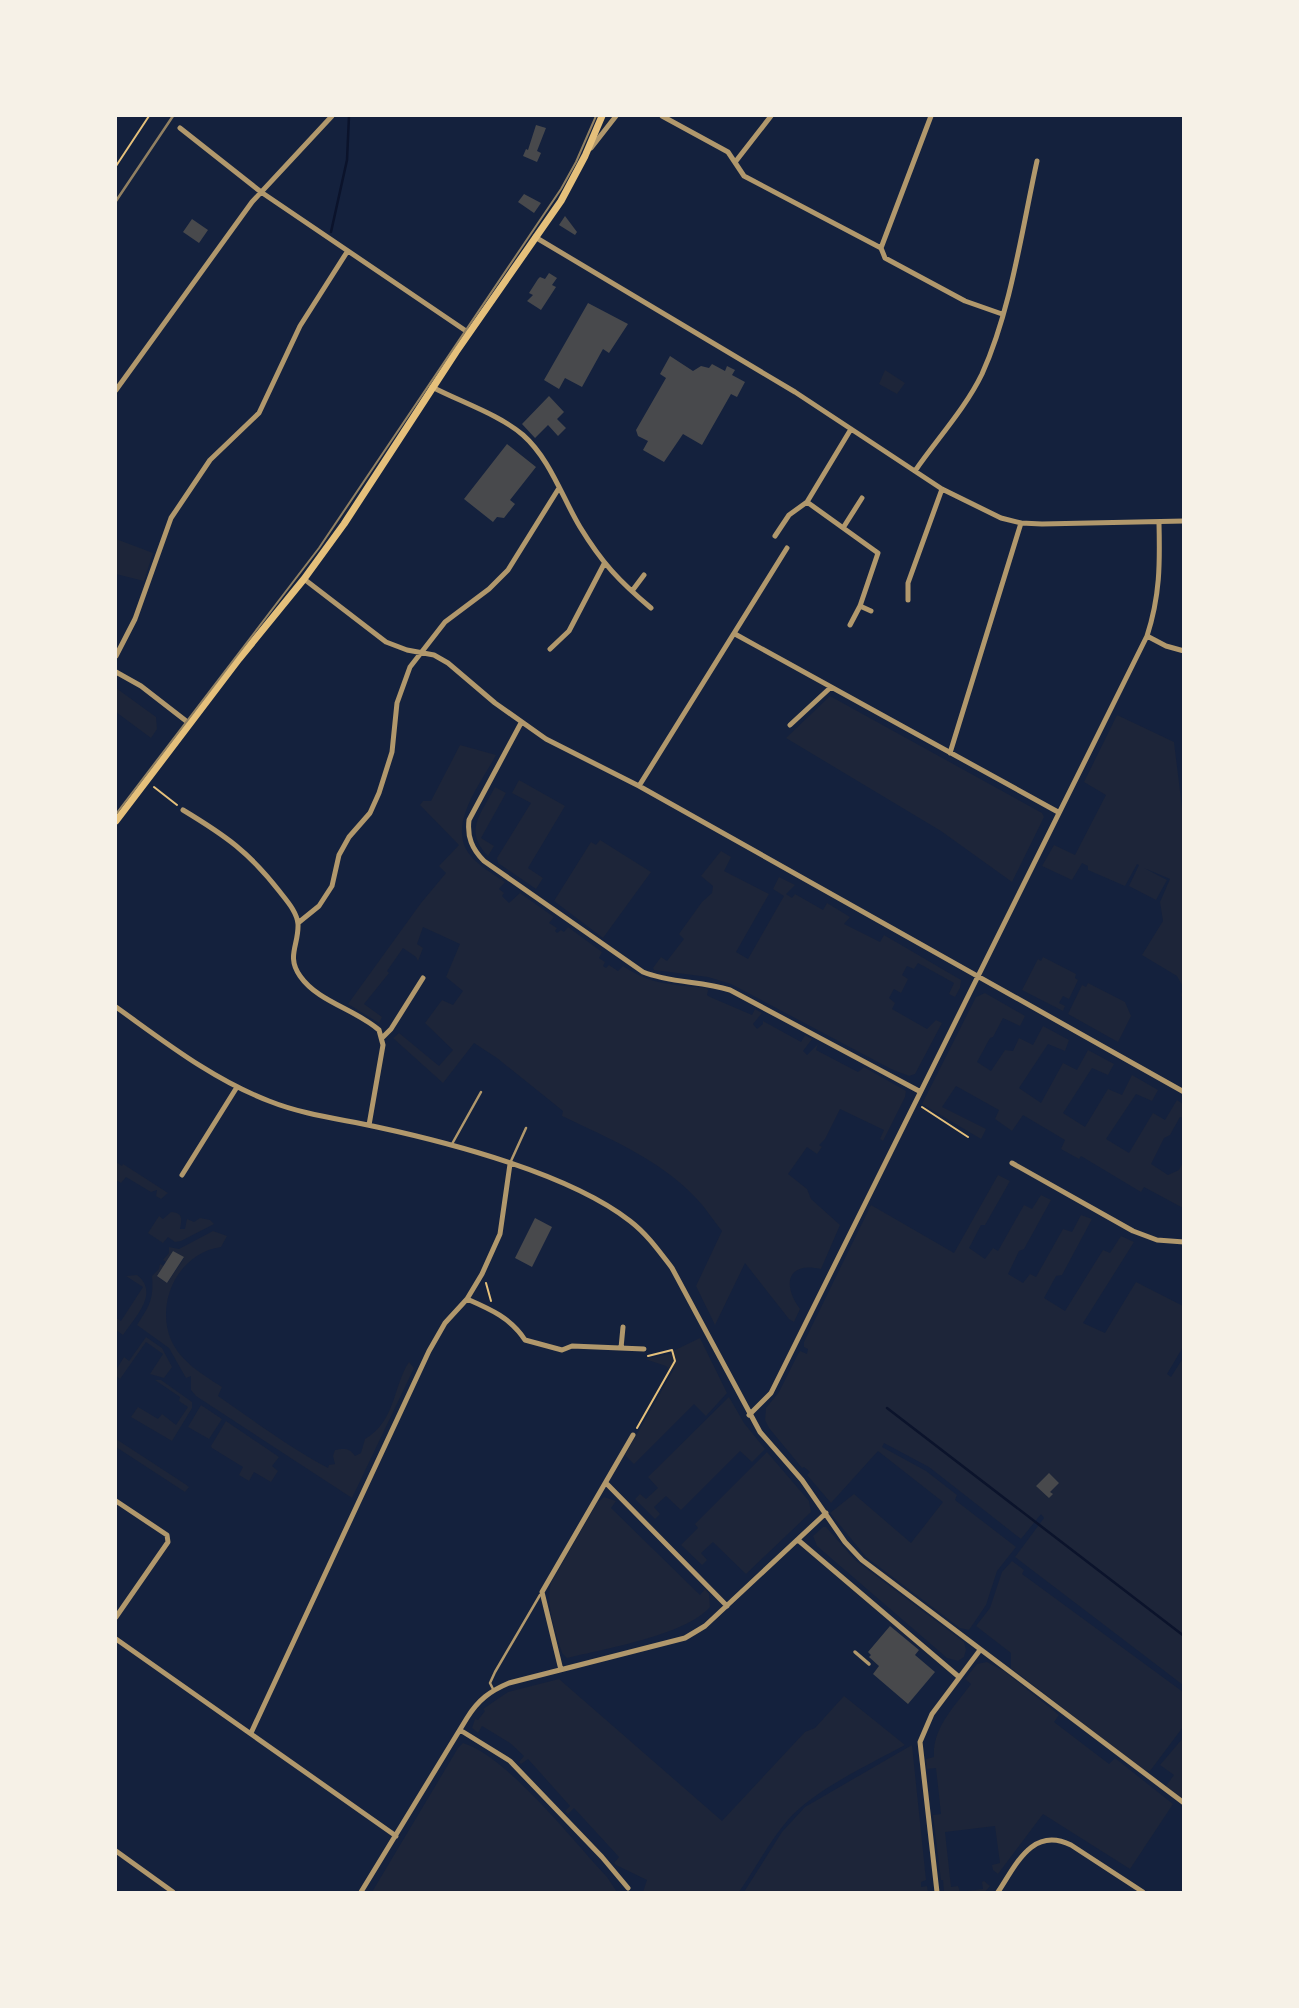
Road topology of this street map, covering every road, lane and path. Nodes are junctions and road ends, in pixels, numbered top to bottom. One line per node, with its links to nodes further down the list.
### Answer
1 (149, 116): 12 (path)
2 (332, 116): 13 (street)
3 (602, 116): 9 (main road)
4 (616, 116): 9 (street)
5 (662, 116): 10 (street)
6 (771, 116): 10 (street)
7 (931, 116): 15 (street)
8 (180, 128): 13 (street)
9 (585, 156): 14 (main road)
10 (736, 161): 15 (street)
11 (1037, 161): 17 (street)
12 (116, 166)
13 (261, 192): 16 (street); 20 (street)
14 (536, 237): 18 (main road); 21 (street)
15 (881, 248): 17 (street)
16 (347, 252): 18 (street); 47 (street)
17 (1002, 314): 22 (street)
18 (469, 333): 19 (main road)
19 (432, 387): 23 (street); 35 (main road)
20 (116, 390)
21 (851, 429): 22 (street); 26 (street)
22 (915, 471): 24 (street)
23 (559, 488): 33 (street); 46 (street)
24 (942, 489): 28 (street); 37 (street)
25 (862, 498): 30 (street)
26 (807, 502): 30 (street); 31 (street)
27 (1184, 521): 29 (street)
28 (1021, 523): 29 (street); 53 (street)
29 (1160, 523): 43 (street)
30 (843, 528): 38 (street)
31 (775, 536)
32 (787, 548): 42 (street)
33 (604, 564): 36 (street); 44 (street)
34 (644, 575): 36 (street)
35 (304, 579): 46 (street); 51 (main road)
36 (632, 591): 39 (street)
37 (908, 600)
38 (860, 606): 40 (street); 41 (street)
39 (650, 608)
40 (872, 611)
41 (850, 625)
42 (734, 634): 49 (street); 55 (street)
43 (1147, 636): 45 (street); 57 (street)
44 (550, 649)
45 (1184, 651)
46 (420, 653): 50 (street); 59 (street)
47 (116, 656)
48 (116, 672): 51 (street)
49 (831, 688): 52 (street); 53 (street)
50 (521, 723): 55 (street); 65 (street)
51 (190, 724): 54 (main road)
52 (790, 724)
53 (950, 752): 57 (street)
54 (145, 781): 56 (path); 58 (main road)
55 (639, 786): 60 (street)
56 (183, 810): 59 (street)
57 (1058, 812): 60 (street)
58 (116, 821)
59 (298, 923): 63 (street)
60 (978, 976): 65 (street); 67 (street)
61 (423, 978): 63 (street)
62 (116, 1007): 64 (street)
63 (382, 1038): 69 (street)
64 (237, 1087): 69 (street); 75 (street)
65 (919, 1091): 68 (street)
66 (481, 1092): 72 (lane)
67 (1184, 1092)
68 (914, 1102): 71 (path); 84 (street)
69 (369, 1125): 72 (street)
70 (526, 1128): 74 (lane)
71 (968, 1137)
72 (451, 1146): 74 (street)
73 (1012, 1163): 76 (street)
74 (510, 1164): 77 (street); 84 (street)
75 (182, 1175)
76 (1184, 1242)
77 (482, 1274): 78 (street); 79 (path)
78 (467, 1298): 79 (street); 101 (street)
79 (496, 1312): 81 (street)
80 (623, 1327): 81 (street)
81 (621, 1348): 82 (street)
82 (631, 1349): 83 (street); 85 (path)
83 (644, 1349)
84 (749, 1415): 88 (street)
85 (633, 1435): 86 (street)
86 (606, 1483): 90 (street); 91 (street)
87 (116, 1501): 92 (street)
88 (826, 1513): 89 (street); 94 (street)
89 (798, 1540): 91 (street); 98 (street)
90 (542, 1592): 97 (street); 99 (lane)
91 (727, 1606): 97 (street)
92 (116, 1617)
93 (116, 1639): 101 (street)
94 (980, 1650): 98 (street); 102 (street)
95 (855, 1652): 96 (street)
96 (869, 1664)
97 (561, 1670): 99 (street)
98 (959, 1677): 108 (street)
99 (494, 1689): 100 (street)
100 (460, 1730): 103 (street); 105 (street)
101 (251, 1733): 103 (street)
102 (1184, 1803)
103 (396, 1836): 107 (street)
104 (116, 1851): 106 (street)
105 (628, 1888)
106 (173, 1892)
107 (361, 1892)
108 (937, 1892)
109 (998, 1892): 110 (street)
110 (1143, 1892)

